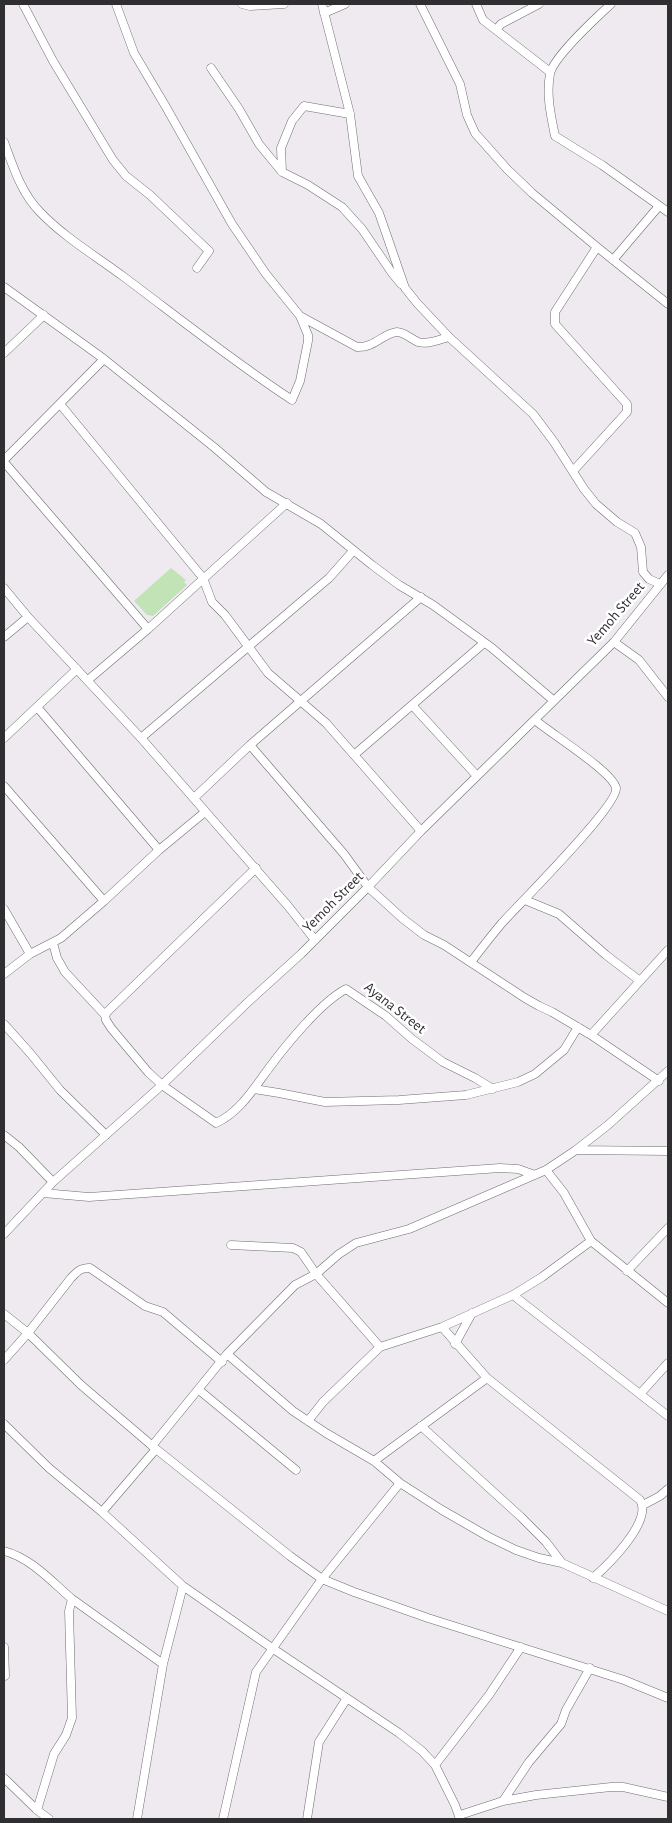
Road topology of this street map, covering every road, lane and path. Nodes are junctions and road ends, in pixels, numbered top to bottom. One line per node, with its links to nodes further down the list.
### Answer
1 (23, 4): 22 (street)
2 (116, 4): 27 (street)
3 (242, 4): 4 (street)
4 (284, 4)
5 (322, 4): 11 (street)
6 (345, 4): 11 (street)
7 (420, 4): 20 (street)
8 (476, 4): 12 (street)
9 (539, 4): 12 (street)
10 (611, 4): 14 (street)
11 (324, 14): 15 (street)
12 (496, 30): 14 (street)
13 (211, 68): 17 (street)
14 (550, 72): 18 (street)
15 (350, 114): 17 (street); 24 (street)
16 (4, 142): 27 (street)
17 (282, 172): 24 (street)
18 (659, 206): 19 (street); 21 (street)
19 (668, 212)
20 (597, 248): 21 (street); 33 (street)
21 (613, 260): 25 (street)
22 (197, 268)
23 (4, 287): 26 (street)
24 (405, 288): 28 (street)
25 (668, 304)
26 (44, 315): 29 (street); 30 (street)
27 (300, 316): 28 (street)
28 (449, 337): 33 (street)
29 (4, 354)
30 (104, 359): 31 (street); 34 (street)
31 (60, 404): 32 (street); 37 (street)
32 (4, 461): 42 (street)
33 (573, 471): 38 (street)
34 (286, 503): 35 (street); 37 (street)
35 (353, 551): 40 (street); 46 (street)
36 (668, 575): 38 (street, Yemoh Street)
37 (204, 578): 42 (street); 46 (street)
38 (660, 584): 44 (street, Yemoh Street)
39 (4, 588): 41 (street)
40 (421, 597): 45 (street); 51 (street)
41 (28, 617): 43 (street); 47 (street)
42 (148, 629): 48 (street)
43 (4, 637)
44 (614, 642): 49 (street); 50 (street, Yemoh Street)
45 (484, 643): 50 (street); 52 (street)
46 (248, 647): 51 (street); 56 (street)
47 (77, 669): 48 (street); 53 (street)
48 (88, 680): 56 (street)
49 (668, 697)
50 (553, 700): 54 (street, Yemoh Street)
51 (301, 702): 57 (street); 58 (street)
52 (412, 705): 58 (street); 59 (street)
53 (37, 707): 55 (street); 64 (street)
54 (535, 720): 59 (street, Yemoh Street); 67 (street)
55 (4, 738)
56 (141, 738): 61 (street)
57 (250, 745): 61 (street); 66 (street)
58 (354, 755): 63 (street)
59 (477, 776): 63 (street, Yemoh Street)
60 (4, 786): 68 (street)
61 (194, 798): 62 (street)
62 (205, 812): 64 (street); 65 (street)
63 (420, 831): 66 (street, Yemoh Street)
64 (159, 850): 68 (street)
65 (256, 868): 70 (street); 77 (street)
66 (368, 886): 70 (street, Yemoh Street); 74 (street)
67 (525, 900): 74 (street); 76 (street)
68 (104, 901): 71 (street)
69 (4, 909): 73 (street)
70 (315, 940): 83 (street, Yemoh Street)
71 (53, 943): 73 (street); 77 (street)
72 (668, 950): 76 (street)
73 (30, 954): 75 (street)
74 (472, 962): 79 (street)
75 (4, 974)
76 (640, 981): 80 (street)
77 (105, 1015): 83 (street)
78 (4, 1024): 86 (street)
79 (578, 1028): 80 (street); 84 (street)
80 (591, 1035): 82 (street)
81 (668, 1071): 82 (street)
82 (658, 1081): 88 (street)
83 (162, 1085): 85 (street); 86 (street, Yemoh Street)
84 (494, 1089): 85 (street); 85 (street, Ayana Street)
85 (254, 1090)
86 (106, 1134): 92 (street, Yemoh Street)
87 (4, 1135): 92 (street)
88 (576, 1150): 89 (street); 90 (street)
89 (668, 1151)
90 (546, 1170): 91 (street); 96 (street)
91 (535, 1176): 93 (street); 99 (street)
92 (53, 1182): 93 (street, Yemoh Street)
93 (43, 1193): 95 (street, Yemoh Street)
94 (668, 1228): 98 (street)
95 (4, 1234)
96 (591, 1241): 98 (street); 100 (street)
97 (231, 1245): 99 (street)
98 (627, 1271): 101 (street)
99 (316, 1274): 107 (street); 108 (street)
100 (513, 1295): 102 (street); 114 (street)
101 (668, 1303)
102 (472, 1313): 104 (street); 106 (street)
103 (4, 1314): 105 (street)
104 (442, 1327): 106 (street); 107 (street)
105 (28, 1333): 109 (street); 110 (street); 119 (street)
106 (455, 1344): 112 (street)
107 (380, 1347): 116 (street)
108 (227, 1354): 110 (street); 116 (street)
109 (4, 1360)
110 (222, 1362): 113 (street)
111 (668, 1363): 114 (street)
112 (487, 1378): 118 (street); 124 (street)
113 (199, 1390): 119 (street); 121 (street)
114 (640, 1394): 115 (street)
115 (668, 1416)
116 (308, 1421): 120 (street)
117 (4, 1424): 125 (street)
118 (421, 1426): 120 (street); 127 (street)
119 (154, 1448): 125 (street); 129 (street)
120 (374, 1461): 122 (street)
121 (296, 1470)
122 (400, 1483): 127 (street); 129 (street)
123 (668, 1489): 124 (street)
124 (643, 1505): 128 (street)
125 (102, 1512): 130 (street)
126 (4, 1551): 131 (street)
127 (562, 1562): 128 (street)
128 (593, 1578): 132 (street)
129 (322, 1579): 133 (street); 135 (street)
130 (182, 1586): 135 (street); 136 (street)
131 (72, 1599): 136 (street); 145 (street)
132 (668, 1611)
133 (521, 1647): 137 (street); 141 (street)
134 (4, 1648): 138 (street)
135 (272, 1648): 139 (street); 149 (street)
136 (163, 1664): 148 (street)
137 (590, 1668): 140 (street); 144 (street)
138 (5, 1676)
139 (347, 1698): 141 (street); 150 (street)
140 (668, 1698)
141 (435, 1765): 146 (street)
142 (4, 1778): 145 (street)
143 (668, 1797): 144 (street)
144 (503, 1801): 146 (street)
145 (37, 1810): 147 (street)
146 (460, 1817)
147 (49, 1819)
148 (137, 1819)
149 (223, 1819)
150 (307, 1819)

